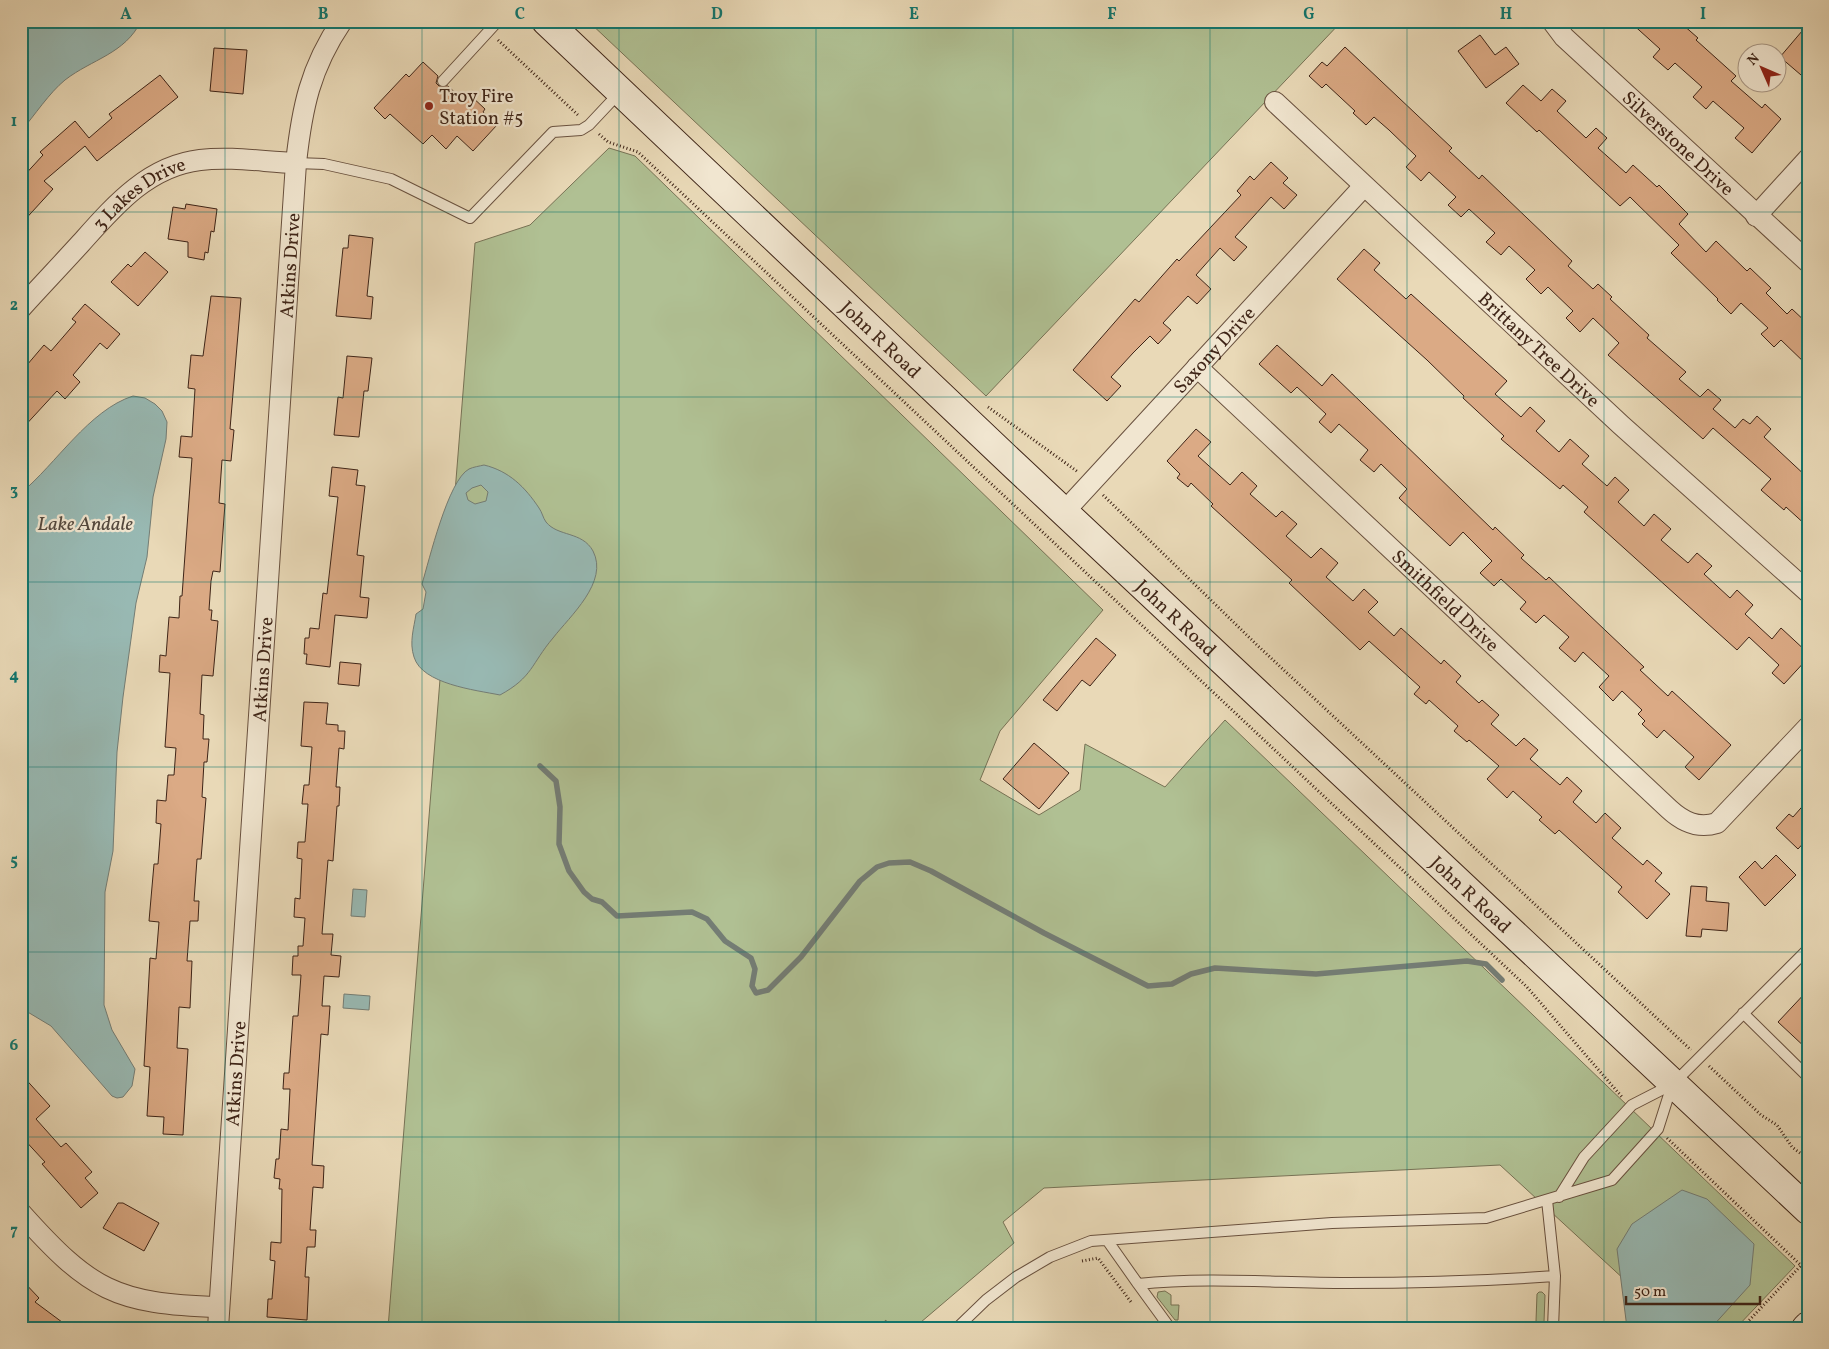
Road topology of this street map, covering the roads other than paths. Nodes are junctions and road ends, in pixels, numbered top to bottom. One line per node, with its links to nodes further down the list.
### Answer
1 (342, 21): 9 (street, Atkins Drive)
2 (498, 21): 5 (lane)
3 (546, 21): 6 (main road, John R Road)
4 (1552, 21): 11 (street, Silverstone Drive)
5 (443, 81)
6 (621, 91): 9 (lane); 15 (main road, John R Road)
7 (1276, 102): 10 (street, Brittany Tree Drive)
8 (1808, 159): 11 (street)
9 (296, 163): 13 (street, 3 Lakes Drive); 29 (street, Atkins Drive)
10 (1364, 186): 14 (street, Saxony Drive); 16 (street, Brittany Tree Drive)
11 (1756, 216): 12 (street, Silverstone Drive)
12 (1808, 262)
13 (21, 308)
14 (1197, 367): 15 (street, Saxony Drive); 17 (street, Smithfield Drive)
15 (1064, 512): 21 (main road, John R Road)
16 (1808, 592)
17 (1808, 727)
18 (1808, 949): 19 (lane)
19 (1743, 1013): 20 (lane); 21 (lane)
20 (1808, 1077)
21 (1673, 1084): 22 (lane); 22 (lane); 24 (main road, John R Road)
22 (1559, 1197): 23 (lane)
23 (1547, 1200): 26 (lane); 27 (lane)
24 (1808, 1210)
25 (21, 1213): 29 (street)
26 (1108, 1240): 28 (lane); 31 (lane)
27 (1555, 1276): 28 (lane); 33 (lane)
28 (1138, 1284): 32 (lane)
29 (219, 1307): 30 (street, Atkins Drive)
30 (218, 1328)
31 (958, 1328)
32 (1170, 1328)
33 (1553, 1328)

